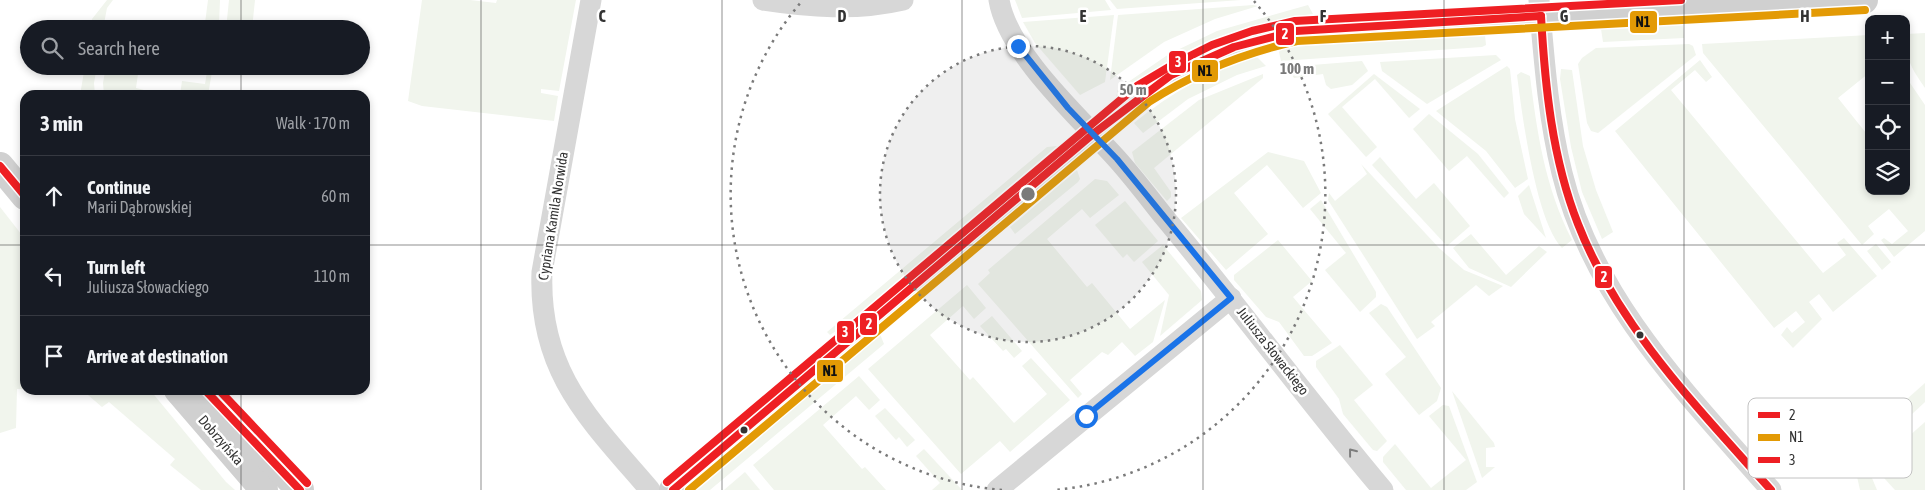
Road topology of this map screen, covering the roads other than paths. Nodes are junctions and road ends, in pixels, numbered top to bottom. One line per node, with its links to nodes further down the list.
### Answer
1 (591, 0): 18 (street, Cypriana Kamila Norwida)
2 (763, 0): 3 (street)
3 (903, 0)
4 (999, 0): 7 (street, Juliusza Słowackiego)
5 (1864, 0): 6 (street)
6 (1540, 8): 7 (street); 13 (street)
7 (1093, 134): 10 (street, Juliusza Słowackiego); 19 (street)
8 (0, 166): 9 (street)
9 (20, 190)
10 (1231, 298): 15 (street, Juliusza Słowackiego, one-way to 10); 20 (street)
11 (182, 395): 16 (street, Dobrzyńska)
12 (210, 395): 17 (street, Dobrzyńska)
13 (1748, 463)
14 (1761, 478): 21 (street)
15 (1372, 486)
16 (264, 490)
17 (300, 490)
18 (650, 490)
19 (673, 490)
20 (996, 490)
21 (1771, 490)

